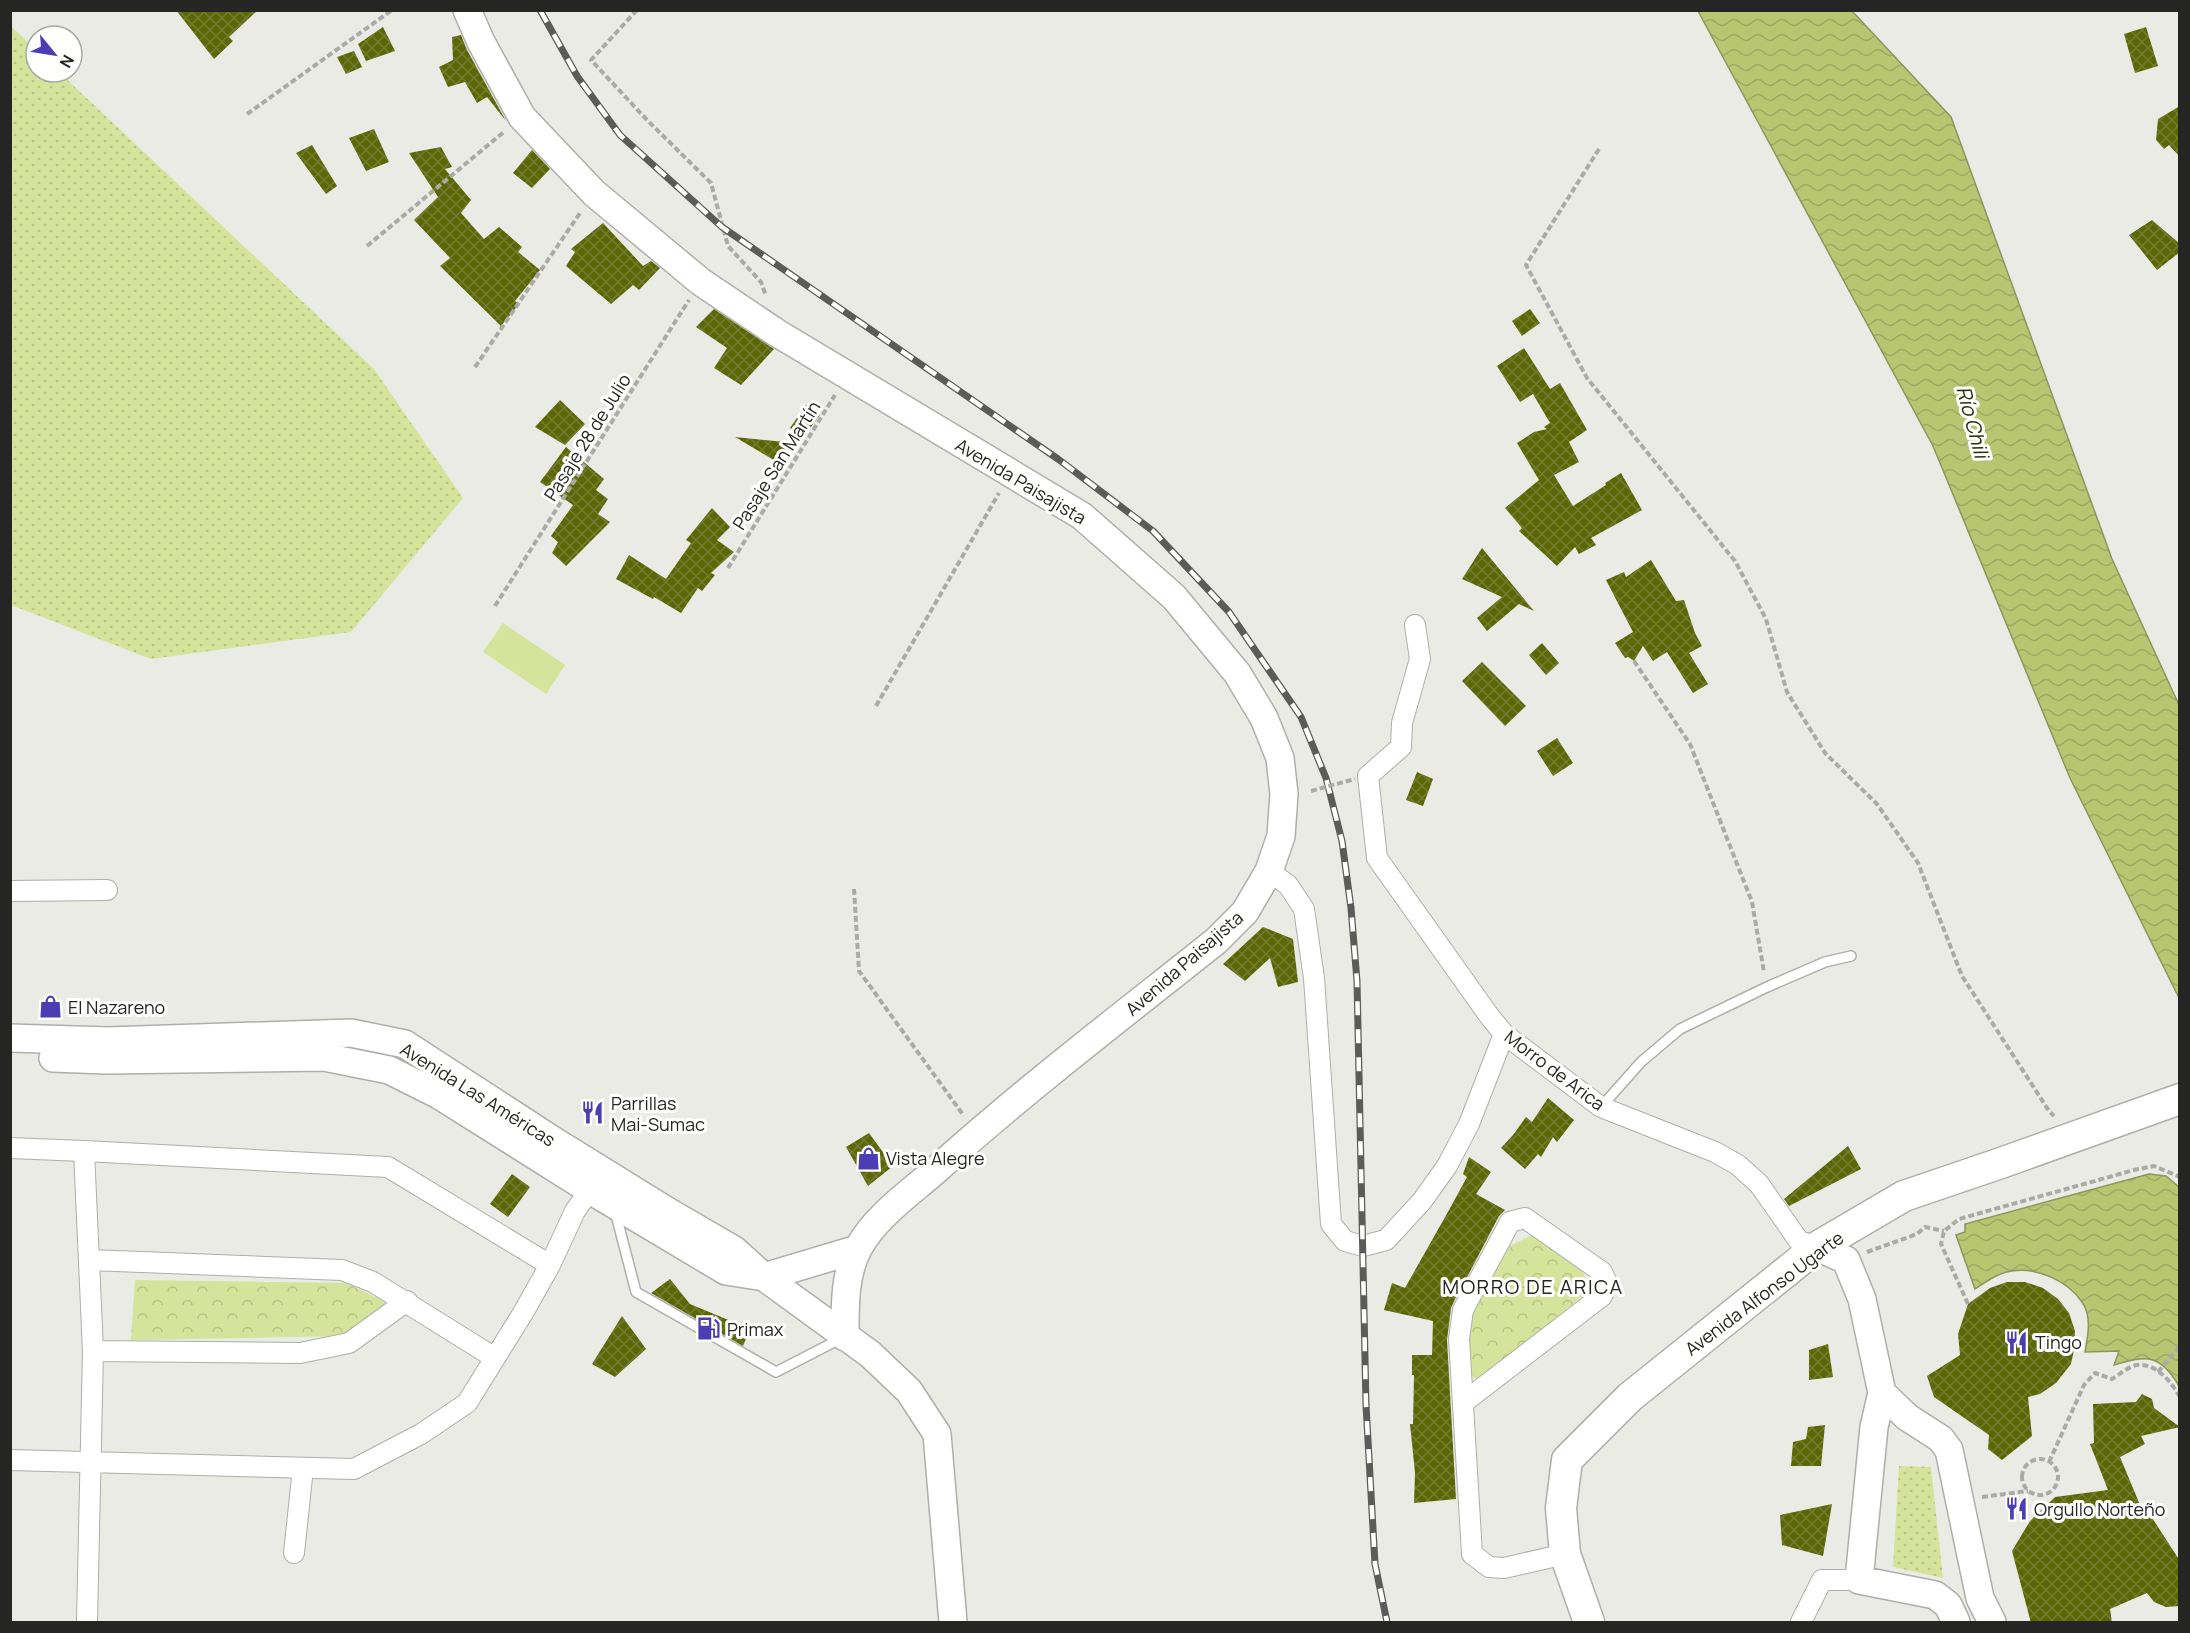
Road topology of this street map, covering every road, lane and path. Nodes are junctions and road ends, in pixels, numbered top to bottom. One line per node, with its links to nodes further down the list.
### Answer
1 (392, 10): 4 (path)
2 (467, 10): 5 (main road, Avenida Paisajista)
3 (637, 10): 10 (path)
4 (247, 114)
5 (522, 117): 7 (main road, Avenida Paisajista); 8 (path)
6 (1599, 149): 33 (path)
7 (594, 193): 9 (main road, Avenida Paisajista); 11 (path)
8 (367, 246)
9 (701, 282): 10 (main road, Avenida Paisajista); 15 (path, Pasaje 28 de Julio)
10 (777, 333): 12 (main road, Avenida Paisajista)
11 (475, 367)
12 (846, 376): 13 (main road, Avenida Paisajista); 14 (path, Pasaje San Martín)
13 (1010, 474): 18 (path); 21 (main road, Avenida Paisajista)
14 (728, 568)
15 (495, 606)
16 (1415, 624): 19 (street)
17 (1634, 661): 26 (path)
18 (876, 706)
19 (1361, 778): 20 (path, bridge); 27 (street, Morro de Arica)
20 (1311, 790)
21 (1269, 871): 27 (street); 32 (main road, Avenida Paisajista)
22 (854, 889): 32 (path)
23 (107, 890): 24 (street)
24 (10, 891)
25 (1851, 956): 26 (lane)
26 (1767, 987): 31 (lane)
27 (1504, 1034): 31 (street, Morro de Arica)
28 (10, 1038): 44 (main road, Avenida Las Américas)
29 (10, 1056): 37 (main road, Avenida Las Américas)
30 (2176, 1100): 33 (main road, Avenida Alfonso Ugarte)
31 (1601, 1107): 39 (street, Morro de Arica)
32 (976, 1134): 40 (main road, Avenida Paisajista)
33 (2075, 1136): 39 (main road, Avenida Alfonso Ugarte)
34 (10, 1148): 35 (street)
35 (84, 1151): 41 (street); 43 (street)
36 (2180, 1177): 38 (path)
37 (601, 1197): 43 (street); 44 (main road, Avenida Las Américas); 47 (lane)
38 (1944, 1231): 42 (path); 46 (path)
39 (1817, 1247): 42 (main road); 62 (main road, Avenida Alfonso Ugarte)
40 (858, 1249): 44 (main road); 47 (main road, Avenida Paisajista)
41 (90, 1260): 45 (street); 49 (street)
42 (1846, 1260): 52 (main road)
43 (550, 1265): 50 (street)
44 (764, 1277): 47 (main road, Avenida Las Américas)
45 (407, 1301): 49 (street); 50 (street)
46 (1968, 1304)
47 (845, 1336): 67 (main road, Avenida Las Américas)
48 (2180, 1346): 51 (path)
49 (93, 1351): 56 (street)
50 (495, 1358): 58 (street)
51 (2160, 1369): 53 (path); 57 (path)
52 (1882, 1393): 59 (main road); 63 (main road)
53 (2180, 1397)
54 (1464, 1402): 54 (street); 62 (street)
55 (10, 1460): 56 (street)
56 (90, 1461): 58 (street); 66 (street)
57 (2049, 1462): 60 (path); 60 (path)
58 (303, 1468): 61 (street)
59 (1956, 1486): 60 (path); 64 (main road)
60 (2029, 1491)
61 (294, 1553)
62 (1565, 1554): 68 (main road, Avenida Alfonso Ugarte)
63 (1858, 1580): 65 (main road); 69 (street)
64 (1980, 1598): 65 (main road); 70 (main road)
65 (1952, 1614)
66 (87, 1623)
67 (953, 1623)
68 (1589, 1623)
69 (1801, 1623)
70 (1992, 1623)

